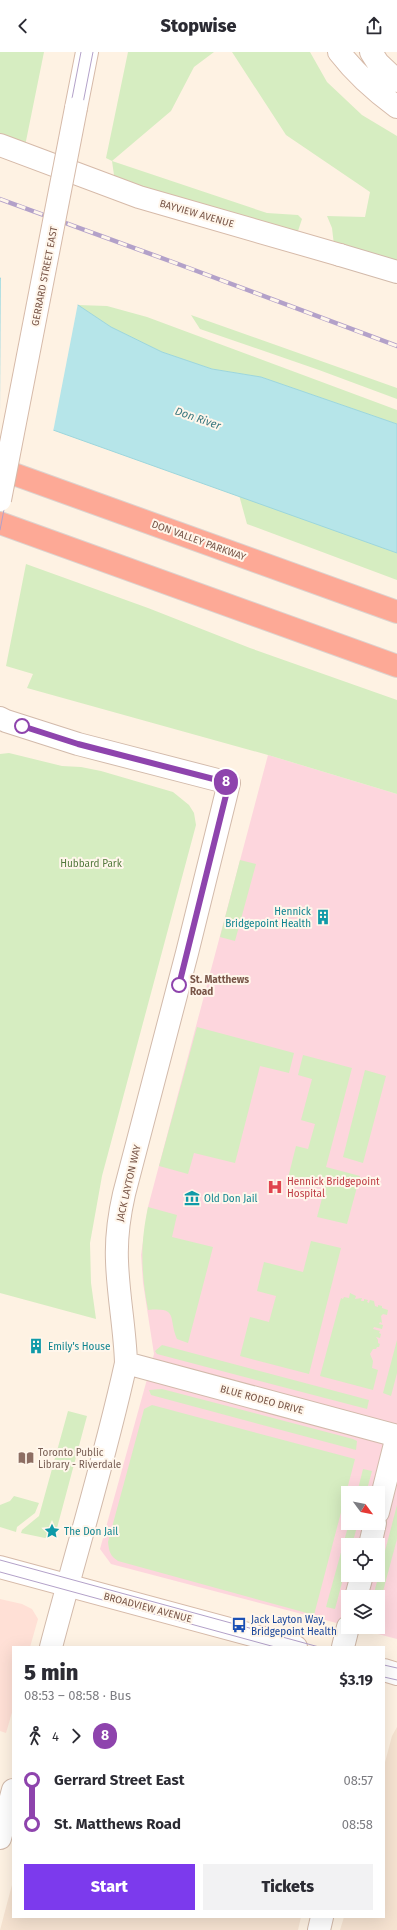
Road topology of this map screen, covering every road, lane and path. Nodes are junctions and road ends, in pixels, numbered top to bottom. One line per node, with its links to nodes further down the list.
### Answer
1 (87, 52): 9 (street, GERRARD STREET EAST, bridge)
2 (339, 52): 5 (street)
3 (370, 52): 4 (street)
4 (397, 81)
5 (397, 107)
6 (0, 145): 7 (street, BAYVIEW AVENUE)
7 (397, 272)
8 (0, 468): 11 (highway, DON VALLEY PARKWAY)
9 (0, 500)
10 (0, 523): 12 (highway)
11 (397, 612)
12 (397, 666)
13 (0, 718): 14 (street, JACK LAYTON WAY)
14 (126, 1363): 15 (street, BLUE RODEO DRIVE); 18 (street, JACK LAYTON WAY)
15 (397, 1436): 16 (street)
16 (384, 1486)
17 (0, 1567): 18 (street, BROADVIEW AVENUE)
18 (67, 1586): 20 (street, JACK LAYTON WAY); 21 (street, BROADVIEW AVENUE)
19 (346, 1634): 22 (street)
20 (51, 1646)
21 (292, 1646)
22 (343, 1646)
23 (12, 1794): 24 (street)
24 (0, 1838)
25 (322, 1918): 26 (street)
26 (319, 1930)

